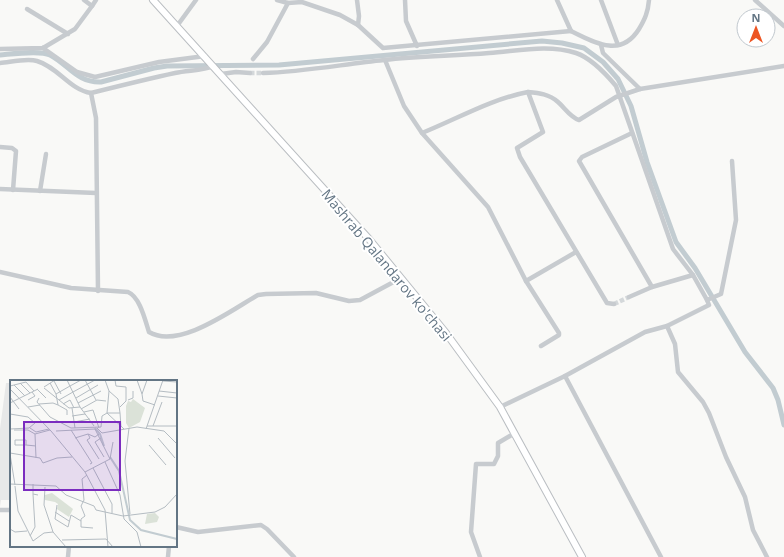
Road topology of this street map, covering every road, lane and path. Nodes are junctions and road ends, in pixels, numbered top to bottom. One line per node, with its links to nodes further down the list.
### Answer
1 (84, 0): 13 (street)
2 (96, 0): 13 (street)
3 (153, 0): 16 (main road, Mashrab Qalandarov ko'chasi)
4 (196, 0): 16 (street)
5 (277, 0): 12 (street)
6 (357, 0): 15 (street)
7 (404, 0): 22 (street)
8 (557, 0): 18 (street)
9 (602, 0): 21 (street)
10 (649, 0): 21 (street)
11 (755, 0): 17 (street)
12 (288, 3): 15 (street); 26 (street)
13 (92, 6): 19 (street)
14 (27, 9): 19 (street)
15 (358, 25): 22 (street)
16 (177, 26): 25 (main road, Mashrab Qalandarov ko'chasi)
17 (784, 26)
18 (572, 31): 20 (street); 22 (street)
19 (68, 34): 23 (street)
20 (601, 45): 21 (street); 34 (street)
21 (618, 45)
22 (417, 46)
23 (44, 48): 24 (street); 25 (street)
24 (0, 49)
25 (205, 57): 29 (main road, Mashrab Qalandarov ko'chasi)
26 (253, 59)
27 (385, 60): 31 (street); 37 (street); 38 (street)
28 (0, 62): 36 (street)
29 (214, 66): 32 (main road, Mashrab Qalandarov ko'chasi); 36 (street)
30 (784, 66): 34 (street)
31 (263, 72)
32 (220, 73): 33 (street); 50 (main road, Mashrab Qalandarov ko'chasi)
33 (250, 73)
34 (639, 89): 37 (street)
35 (528, 92): 37 (street); 38 (street); 47 (street)
36 (91, 93): 46 (street)
37 (621, 95): 39 (street)
38 (422, 133): 51 (street)
39 (632, 133): 49 (street); 52 (street)
40 (0, 147): 44 (street)
41 (46, 154): 45 (street)
42 (732, 161): 55 (street)
43 (0, 189): 44 (street)
44 (13, 190): 45 (street)
45 (40, 191): 46 (street)
46 (96, 193): 53 (street)
47 (576, 252): 51 (street); 56 (street)
48 (0, 272): 53 (street)
49 (693, 275): 52 (street); 55 (street)
50 (401, 278): 53 (street); 60 (main road, Mashrab Qalandarov ko'chasi)
51 (526, 281): 58 (street)
52 (652, 287): 54 (street)
53 (98, 291)
54 (630, 297)
55 (708, 300): 57 (street)
56 (614, 304)
57 (667, 326): 59 (street); 71 (street)
58 (541, 346)
59 (565, 376): 60 (street); 70 (street)
60 (500, 407): 61 (main road, Mashrab Qalandarov ko'chasi)
61 (515, 433): 68 (street); 69 (main road, Mashrab Qalandarov ko'chasi)
62 (177, 527): 67 (street)
63 (69, 547): 65 (street)
64 (169, 547): 66 (street)
65 (68, 557)
66 (168, 557)
67 (294, 557)
68 (480, 557)
69 (582, 557)
70 (661, 557)
71 (768, 557)

